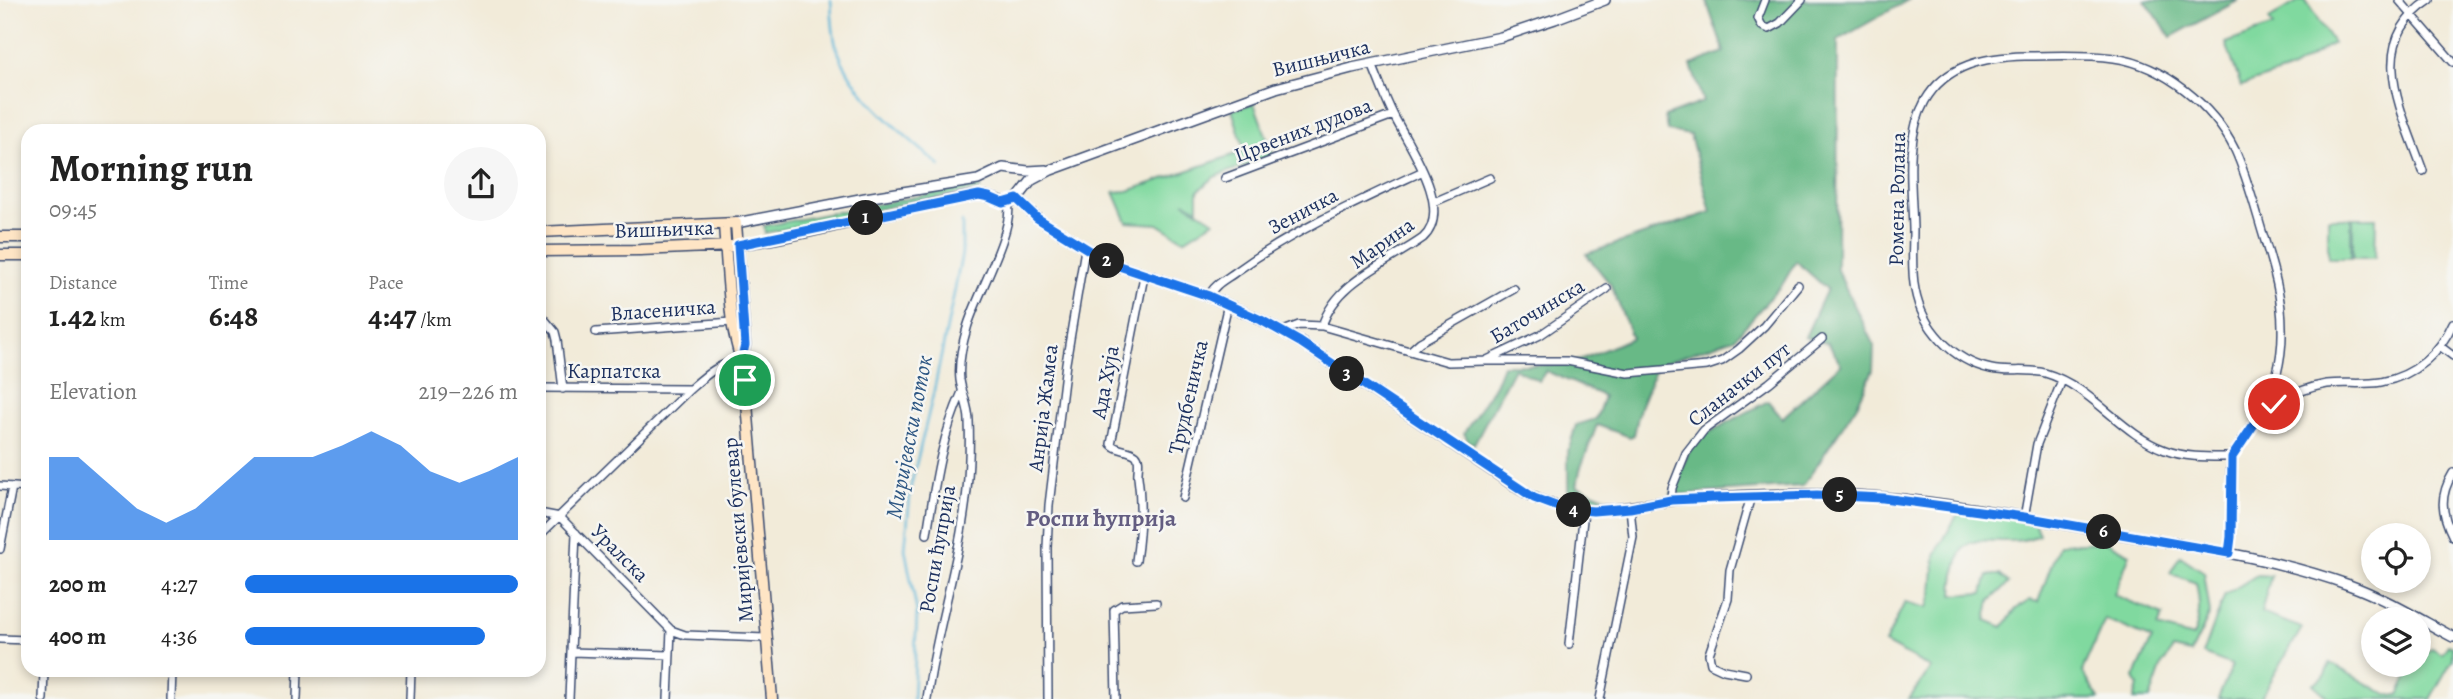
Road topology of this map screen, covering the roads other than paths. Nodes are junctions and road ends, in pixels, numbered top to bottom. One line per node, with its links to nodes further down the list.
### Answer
1 (1605, 0): 8 (street, Вишњичка)
2 (1765, 0): 3 (street)
3 (1802, 0)
4 (2399, 0): 6 (street)
5 (2431, 0): 6 (street)
6 (2411, 16): 7 (street); 13 (street)
7 (2453, 62)
8 (1371, 64): 9 (street, Марина); 11 (street, Вишњичка)
9 (1393, 115): 12 (street, Марина); 15 (street, Црвених дудова)
10 (1013, 169): 11 (street, Вишњичка); 14 (street, Вишњичка); 17 (street)
11 (1051, 170): 17 (street, Вишњичка)
12 (1423, 171): 19 (street, Марина); 35 (street, Зеничка)
13 (2423, 171)
14 (994, 172): 18 (street); 20 (street, Вишњичка)
15 (1225, 178)
16 (1490, 178): 19 (street)
17 (1016, 197): 18 (street, Вишњичка); 27 (street); 53 (street, Роспи ћуприја)
18 (994, 199): 25 (street, Вишњичка)
19 (1434, 202): 40 (street, Марина)
20 (736, 223): 21 (main road, Вишњичка); 25 (main road, Миријевски булевар)
21 (724, 224): 22 (main road, Вишњичка); 26 (main road, Миријевски булевар)
22 (546, 232)
23 (0, 237): 24 (main road)
24 (21, 237)
25 (738, 245): 26 (main road, Вишњичка); 47 (main road, Миријевски булевар)
26 (726, 246): 28 (main road, Вишњичка); 38 (main road, Миријевски булевар)
27 (1086, 249): 31 (street); 97 (street, Анрија Жамеа)
28 (546, 251)
29 (0, 255): 30 (main road)
30 (21, 255)
31 (1144, 276): 35 (street); 74 (street, Ада Хуја)
32 (1798, 285): 48 (street, Сланачки пут)
33 (1514, 289): 45 (street)
34 (1607, 289): 48 (street, Баточинска)
35 (1209, 296): 36 (street)
36 (1228, 304): 42 (street); 61 (street, Трудбеничка)
37 (546, 321): 51 (street)
38 (732, 322): 41 (street, Власеничка); 47 (main road, Миријевски булевар)
39 (2453, 323): 44 (street)
40 (1322, 326): 42 (street); 45 (street, Баточинска)
41 (596, 332)
42 (1281, 332): 64 (street)
43 (1822, 339): 62 (street, Сланачки пут)
44 (2441, 347): 46 (street); 54 (street)
45 (1410, 351): 48 (street, Баточинска)
46 (2453, 356)
47 (742, 359): 52 (street); 78 (main road, Миријевски булевар)
48 (1485, 361)
49 (2062, 380): 54 (street, Ромена Ролана); 55 (street); 67 (street)
50 (546, 388): 51 (street, Карпатска)
51 (563, 388): 52 (street, Карпатска)
52 (690, 389): 66 (street)
53 (962, 391): 70 (street); 96 (street, Роспи ћуприја)
54 (2263, 411): 55 (street)
55 (2232, 457): 73 (street)
56 (2453, 473): 71 (street)
57 (0, 486): 58 (street)
58 (12, 487): 59 (street); 72 (street)
59 (21, 488)
60 (1751, 496): 62 (street); 67 (street); 84 (street)
61 (1183, 498)
62 (1671, 500): 63 (street)
63 (1630, 508): 64 (street); 99 (street)
64 (1584, 511): 81 (street)
65 (546, 514): 66 (street)
66 (559, 516): 68 (street); 69 (street, Уралска)
67 (2024, 517): 73 (street)
68 (546, 529)
69 (576, 533): 76 (street, Уралска); 82 (street)
70 (927, 534)
71 (2453, 537)
72 (0, 549)
73 (2229, 553): 77 (street)
74 (1136, 561)
75 (1156, 603): 98 (street)
76 (671, 630): 78 (street); 83 (street)
77 (2453, 637)
78 (766, 638): 95 (main road, Миријевски булевар)
79 (0, 639): 80 (street)
80 (21, 640)
81 (1569, 644)
82 (571, 652): 83 (street); 93 (street)
83 (670, 655): 94 (street)
84 (1746, 674)
85 (44, 677): 89 (street)
86 (172, 677): 90 (street)
87 (299, 677): 91 (street)
88 (411, 677): 92 (street)
89 (43, 699)
90 (171, 699)
91 (297, 699)
92 (410, 699)
93 (569, 699)
94 (668, 699)
95 (772, 699)
96 (927, 699)
97 (1048, 699)
98 (1116, 699)
99 (1600, 699)

